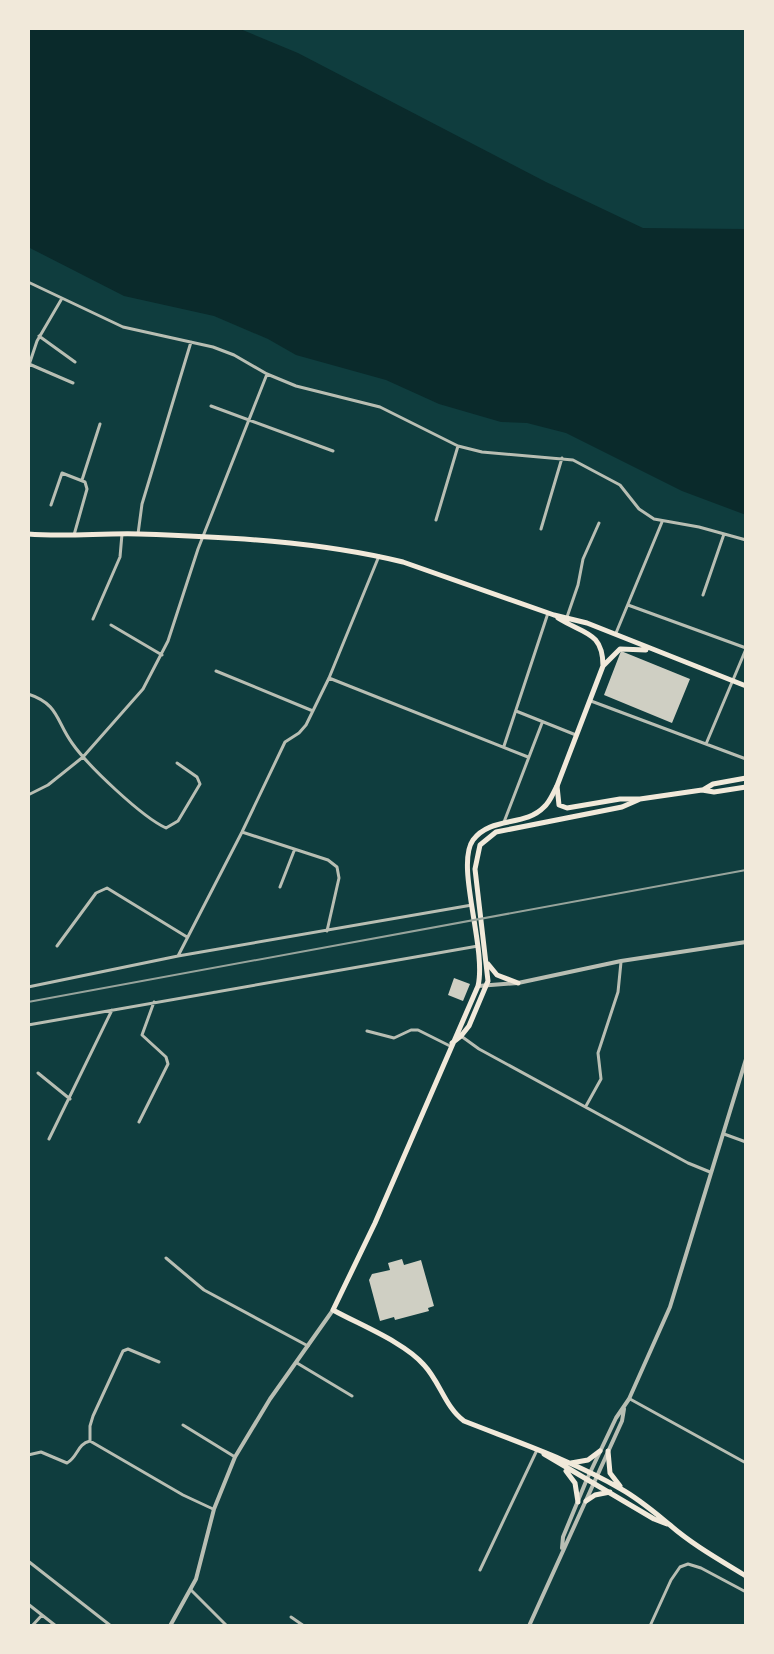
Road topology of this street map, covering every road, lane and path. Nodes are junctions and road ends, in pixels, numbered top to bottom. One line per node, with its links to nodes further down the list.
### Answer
1 (28, 282): 2 (street)
2 (61, 299): 3 (street); 4 (street)
3 (39, 336): 5 (street); 6 (street)
4 (191, 342): 7 (street); 23 (street)
5 (75, 362)
6 (28, 366): 8 (street)
7 (267, 374): 10 (street); 12 (street)
8 (73, 383)
9 (211, 406): 10 (street)
10 (249, 421): 13 (street); 26 (street)
11 (100, 424): 15 (street)
12 (458, 446): 14 (street); 17 (street)
13 (333, 451)
14 (562, 458): 18 (street); 20 (street)
15 (82, 480): 16 (street); 25 (street)
16 (51, 505)
17 (436, 520)
18 (662, 522): 24 (street); 30 (street)
19 (599, 523): 32 (street)
20 (541, 529)
21 (28, 534): 25 (main road)
22 (122, 534): 23 (main road); 25 (main road); 33 (street)
23 (138, 534): 26 (main road)
24 (724, 534): 27 (street); 29 (street)
25 (74, 535)
26 (204, 538): 28 (main road); 38 (street)
27 (746, 540)
28 (379, 556): 31 (main road); 41 (street)
29 (703, 595)
30 (628, 605): 35 (street); 36 (street)
31 (551, 614): 32 (main road); 39 (main road); 47 (street)
32 (567, 617): 35 (main road)
33 (93, 619)
34 (111, 625): 38 (street)
35 (616, 634): 37 (main road)
36 (746, 648): 42 (street)
37 (649, 650): 39 (main road); 42 (main road)
38 (162, 655): 52 (street)
39 (603, 666): 45 (main road)
40 (216, 671): 46 (street)
41 (329, 678): 46 (street); 51 (street)
42 (734, 681): 43 (main road); 50 (street)
43 (746, 686)
44 (28, 694): 52 (street)
45 (591, 701): 49 (main road); 50 (street)
46 (313, 711): 65 (street)
47 (516, 711): 48 (street); 51 (street)
48 (542, 723): 49 (street); 53 (street)
49 (576, 735): 57 (main road)
50 (706, 744): 54 (street)
51 (504, 746): 53 (street)
52 (83, 757): 55 (street); 60 (street)
53 (528, 757): 64 (street)
54 (746, 759)
55 (177, 763)
56 (746, 778): 59 (main road)
57 (557, 786): 62 (main road); 64 (main road)
58 (746, 787): 59 (main road)
59 (702, 790): 61 (main road)
60 (29, 794)
61 (640, 799): 62 (main road); 63 (main road)
62 (567, 808): 63 (main road)
63 (576, 815): 67 (main road)
64 (504, 822): 66 (main road)
65 (242, 832): 68 (street); 73 (street)
66 (469, 847): 67 (main road); 70 (main road)
67 (478, 849): 70 (main road)
68 (294, 851): 69 (street); 72 (street)
69 (280, 887)
70 (475, 909): 71 (main road); 72 (street)
71 (479, 928): 76 (main road); 79 (main road)
72 (326, 932): 77 (street)
73 (187, 937): 75 (street); 77 (street)
74 (745, 943): 78 (street)
75 (57, 946)
76 (478, 946): 81 (main road); 84 (street)
77 (178, 956): 82 (street)
78 (621, 961): 80 (street); 93 (street)
79 (487, 963): 80 (main road); 83 (main road)
80 (518, 983): 83 (street)
81 (478, 986): 83 (street); 88 (main road)
82 (28, 987)
83 (486, 987): 88 (main road)
84 (154, 1002): 85 (street); 94 (street)
85 (112, 1010): 86 (street); 92 (street)
86 (28, 1025)
87 (367, 1031): 89 (street)
88 (458, 1034): 89 (main road); 93 (street)
89 (450, 1044): 100 (main road)
90 (746, 1059): 95 (street)
91 (38, 1073): 92 (street)
92 (70, 1099): 96 (street)
93 (586, 1106): 98 (street)
94 (139, 1122)
95 (724, 1134): 97 (street); 98 (street)
96 (49, 1139)
97 (746, 1142)
98 (710, 1172): 105 (street)
99 (166, 1258): 101 (street)
100 (333, 1310): 101 (street); 111 (main road)
101 (308, 1346): 103 (street)
102 (159, 1362): 108 (street)
103 (297, 1363): 104 (street); 113 (street)
104 (352, 1396)
105 (629, 1399): 106 (street); 115 (street)
106 (624, 1409): 109 (street); 110 (street)
107 (183, 1425): 113 (street)
108 (90, 1441): 112 (street); 125 (street)
109 (600, 1451): 114 (main road); 117 (street)
110 (608, 1451): 118 (street); 121 (main road)
111 (540, 1452): 114 (main road); 116 (main road); 129 (street)
112 (28, 1455)
113 (235, 1457): 125 (street)
114 (570, 1463): 117 (main road)
115 (746, 1463)
116 (562, 1466): 119 (main road); 124 (main road)
117 (590, 1472): 118 (main road); 119 (street)
118 (597, 1476): 120 (street); 121 (main road)
119 (587, 1479): 120 (main road); 124 (street)
120 (594, 1483): 122 (main road); 123 (street)
121 (622, 1490): 126 (main road)
122 (611, 1492): 123 (main road); 126 (main road)
123 (586, 1501): 127 (street)
124 (578, 1502): 127 (street)
125 (214, 1509): 131 (street)
126 (669, 1525): 130 (main road)
127 (562, 1548): 142 (street)
128 (28, 1561): 138 (street)
129 (480, 1570)
130 (746, 1576)
131 (191, 1590): 139 (street); 140 (street)
132 (746, 1592): 143 (street)
133 (28, 1604): 134 (street)
134 (42, 1615): 136 (street); 137 (street)
135 (291, 1617): 141 (street)
136 (32, 1626)
137 (56, 1626)
138 (111, 1626)
139 (170, 1626)
140 (227, 1626)
141 (304, 1626)
142 (529, 1626)
143 (650, 1626)

